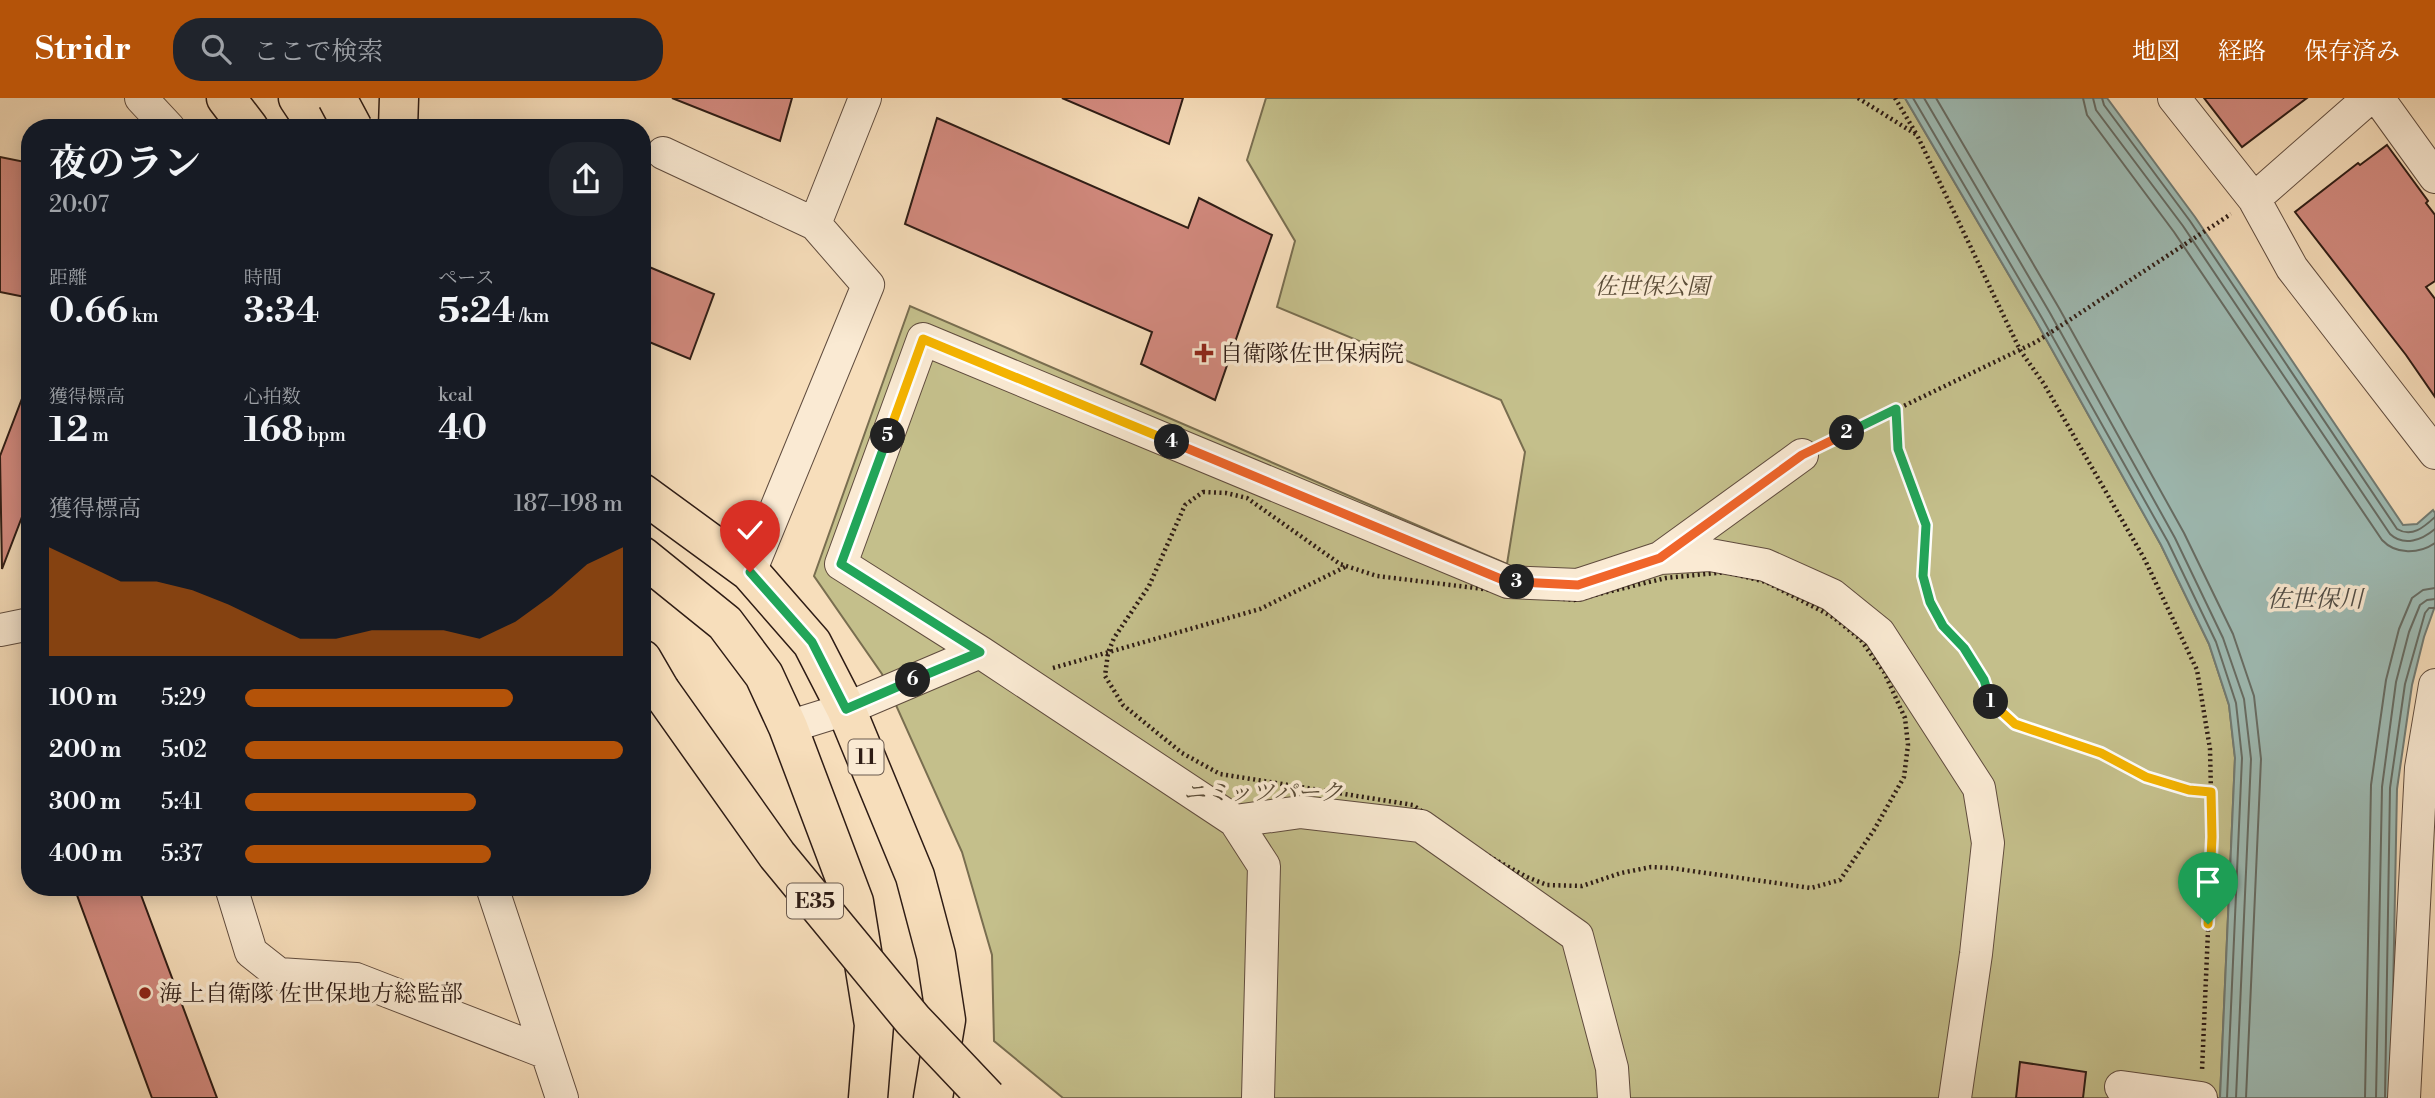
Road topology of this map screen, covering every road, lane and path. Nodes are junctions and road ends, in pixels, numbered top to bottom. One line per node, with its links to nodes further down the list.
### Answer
1 (141, 98): 15 (street)
2 (226, 98): 16 (main road)
3 (249, 98): 17 (main road)
4 (298, 98): 18 (main road)
5 (337, 98): 20 (main road, bridge)
6 (345, 98): 19 (street)
7 (355, 98): 21 (main road)
8 (399, 98): 22 (main road)
9 (865, 98): 27 (street)
10 (1858, 98): 23 (path)
11 (1895, 98): 23 (path)
12 (2174, 98): 26 (street)
13 (2369, 98): 26 (street)
14 (2378, 98): 25 (street)
15 (161, 119)
16 (242, 119)
17 (264, 119)
18 (312, 119)
19 (339, 119)
20 (350, 119)
21 (355, 119)
22 (398, 119)
23 (1917, 135): 29 (path)
24 (663, 153): 27 (street)
25 (2435, 177)
26 (2254, 199): 31 (street)
27 (815, 224): 39 (street)
28 (2212, 226): 29 (path)
29 (2020, 350): 30 (path); 49 (path)
30 (1896, 409): 32 (path); 49 (path)
31 (2435, 453)
32 (1802, 455): 36 (street)
33 (1217, 485): 34 (path)
34 (1226, 493): 38 (path); 43 (path)
35 (651, 500): 39 (main road, 11)
36 (1660, 558): 42 (street); 61 (street)
37 (651, 563): 48 (main road)
38 (1346, 566): 43 (path); 43 (path)
39 (750, 572): 47 (main road, 11)
40 (21, 626): 41 (street)
41 (0, 630)
42 (980, 652): 47 (street); 50 (street)
43 (1108, 653): 45 (path)
44 (651, 675): 58 (main road, E35, bridge)
45 (1059, 677)
46 (2435, 685): 63 (street)
47 (846, 709): 48 (street); 57 (main road, 11)
48 (788, 727): 56 (main road)
49 (2211, 792): 62 (path)
50 (1235, 821): 59 (street); 60 (street)
51 (234, 896): 53 (street)
52 (495, 896): 53 (street)
53 (547, 1053): 55 (street)
54 (2121, 1087): 62 (street)
55 (562, 1098)
56 (868, 1098)
57 (933, 1098)
58 (987, 1098)
59 (1258, 1098)
60 (1614, 1098)
61 (1955, 1098)
62 (2201, 1098)
63 (2404, 1098)

